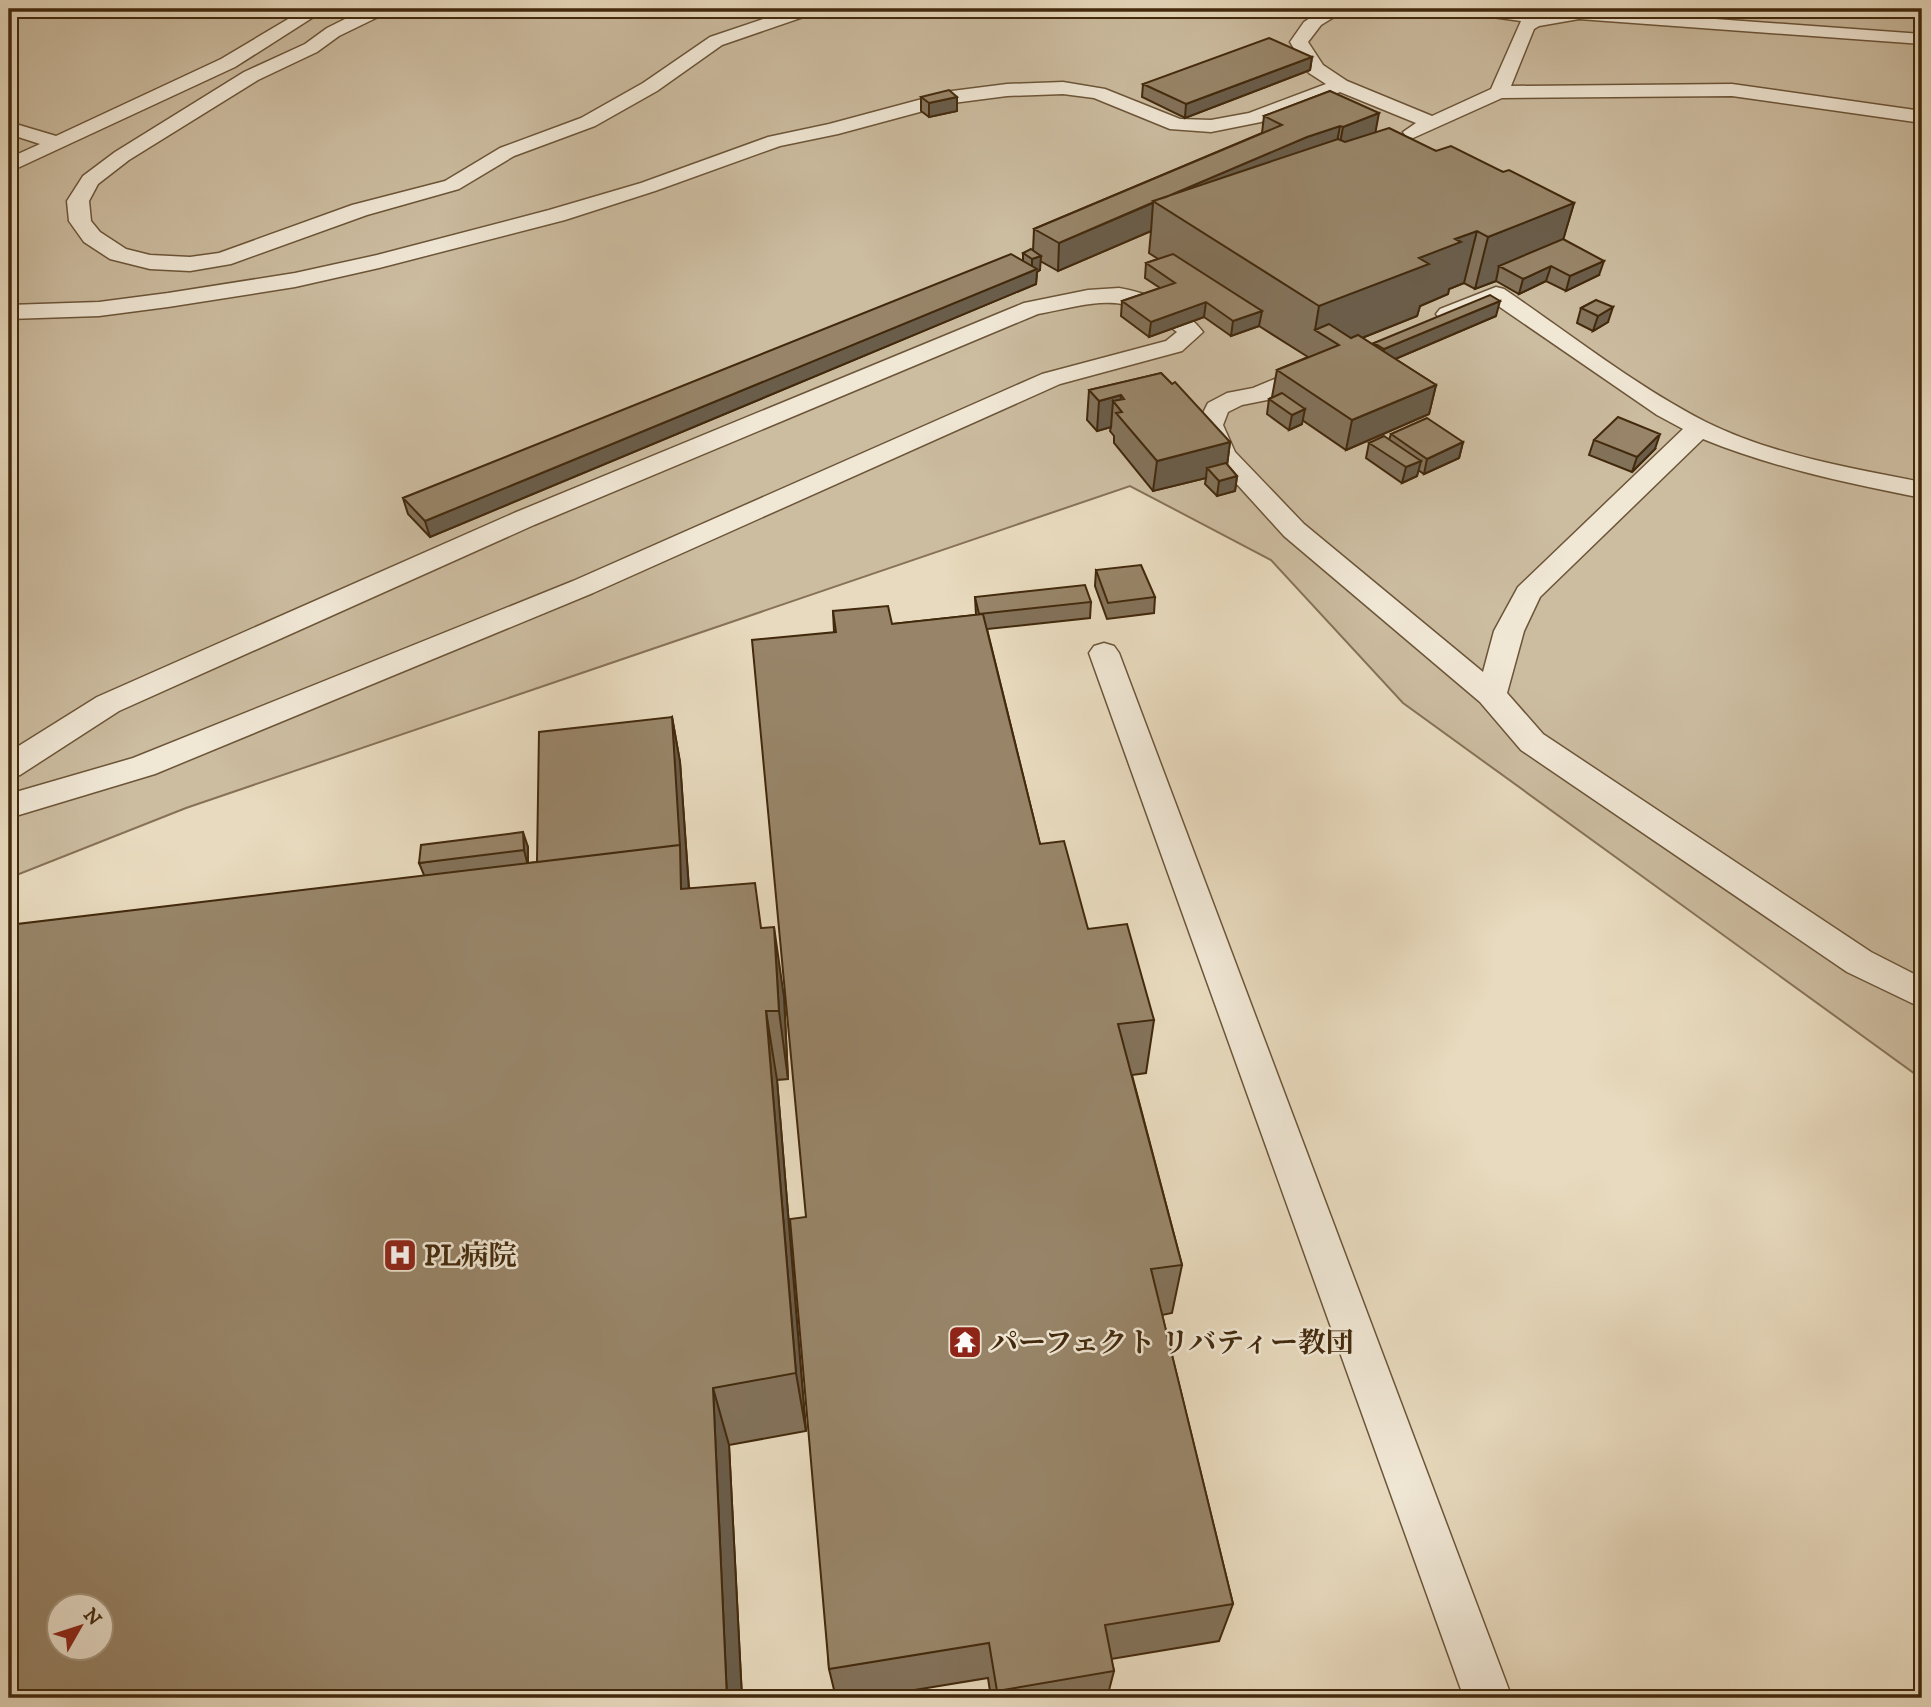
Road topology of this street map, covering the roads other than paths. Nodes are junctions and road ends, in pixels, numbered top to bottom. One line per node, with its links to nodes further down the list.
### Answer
1 (19, 9): 7 (lane)
2 (317, 9): 18 (lane)
3 (374, 9): 4 (lane)
4 (809, 9)
5 (1338, 9): 10 (lane)
6 (1471, 9): 8 (lane)
7 (9, 13)
8 (1530, 15): 9 (lane); 11 (lane)
9 (1922, 39)
10 (1340, 85): 15 (lane); 20 (lane)
11 (1499, 92): 13 (lane); 15 (lane)
12 (1922, 97): 13 (lane)
13 (1898, 112): 14 (lane)
14 (1922, 117)
15 (1433, 123): 17 (lane)
16 (9, 128): 18 (lane)
17 (1400, 139)
18 (58, 143): 19 (lane)
19 (9, 166)
20 (9, 313)
21 (1421, 326): 23 (lane)
22 (1333, 363): 26 (lane)
23 (1699, 428): 24 (lane); 26 (lane)
24 (1922, 489)
25 (1104, 653): 30 (lane)
26 (1491, 695): 29 (lane)
27 (9, 767): 28 (lane)
28 (9, 806)
29 (1922, 994)
30 (1488, 1698)

